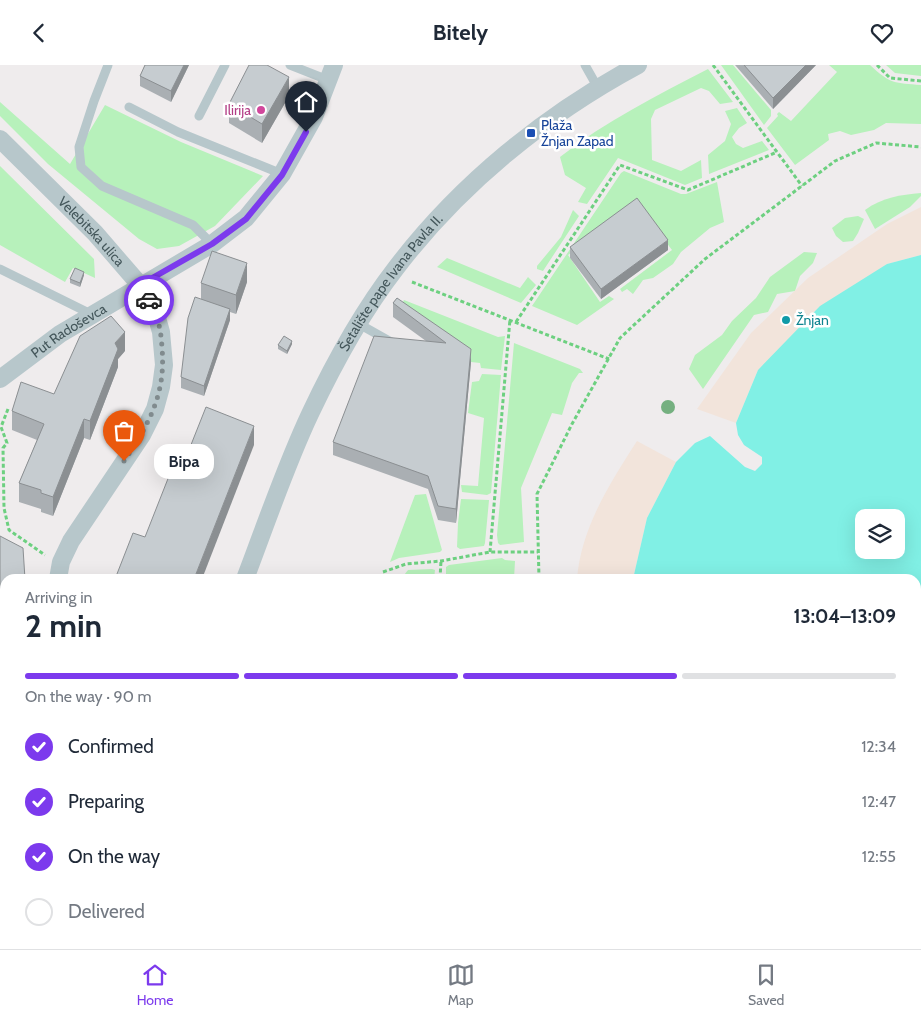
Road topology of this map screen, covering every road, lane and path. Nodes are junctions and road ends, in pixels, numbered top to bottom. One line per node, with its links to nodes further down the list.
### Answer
1 (108, 65): 18 (lane)
2 (225, 65): 12 (lane)
3 (290, 65): 8 (lane)
4 (585, 65): 10 (lane)
5 (638, 65): 10 (street, Šetalište pape Ivana Pavla II.)
6 (713, 65): 15 (path)
7 (877, 65): 9 (path)
8 (331, 72): 16 (street, Put Radoševca)
9 (921, 81)
10 (598, 88): 25 (street, Šetalište pape Ivana Pavla II.)
11 (129, 107): 16 (lane)
12 (199, 116)
13 (0, 139): 21 (street, Velebitska ulica)
14 (921, 147): 17 (path)
15 (777, 153): 17 (path); 24 (path)
16 (282, 175): 18 (street, Put Radoševca)
17 (802, 186): 27 (path)
18 (212, 244): 21 (street, Put Radoševca)
19 (0, 269): 22 (lane)
20 (412, 282): 23 (path)
21 (140, 285): 22 (street, Put Radoševca); 35 (street, Velebitska ulica)
22 (91, 314): 28 (street, Put Radoševca)
23 (510, 319): 24 (path); 30 (path)
24 (516, 322): 27 (path)
25 (359, 324): 26 (lane); 36 (street, Šetalište pape Ivana Pavla II.)
26 (399, 346)
27 (608, 359): 31 (path)
28 (0, 379)
29 (8, 409): 32 (path)
30 (490, 552): 31 (path); 33 (path)
31 (538, 552): 38 (path)
32 (52, 559)
33 (441, 561): 34 (path); 37 (path)
34 (383, 572)
35 (59, 574)
36 (247, 574)
37 (440, 574)
38 (539, 574)

